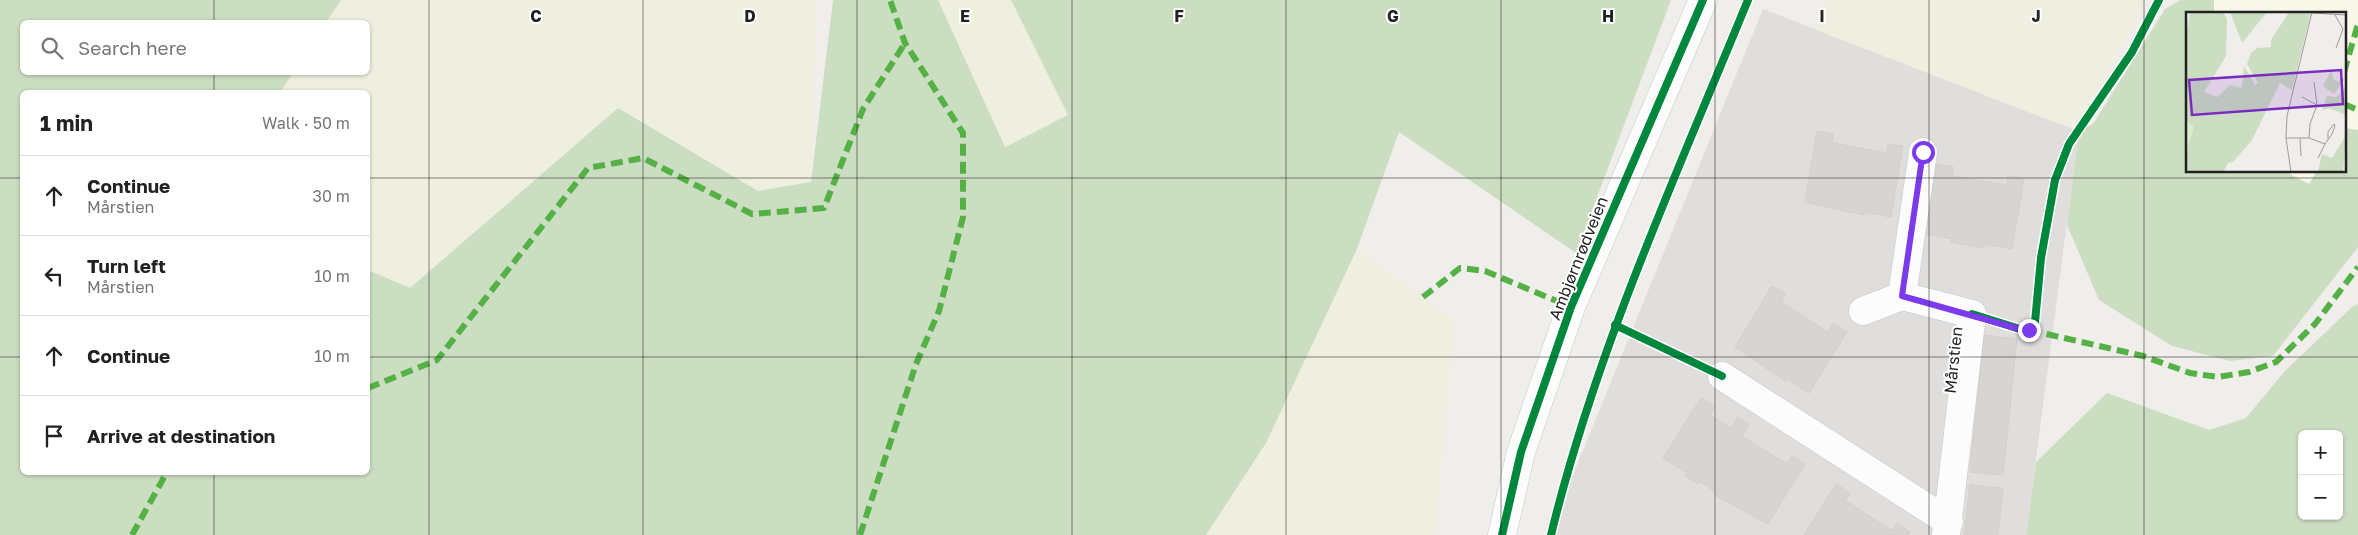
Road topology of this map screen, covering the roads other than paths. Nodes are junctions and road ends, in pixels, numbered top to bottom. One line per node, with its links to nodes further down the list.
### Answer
1 (1703, 0): 7 (street, Ambjørnrødveien)
2 (1923, 152): 3 (street)
3 (1902, 296): 4 (street); 6 (street, Mårstien)
4 (1863, 311)
5 (1722, 376): 6 (street, Mårstien)
6 (1948, 528)
7 (1502, 535)

